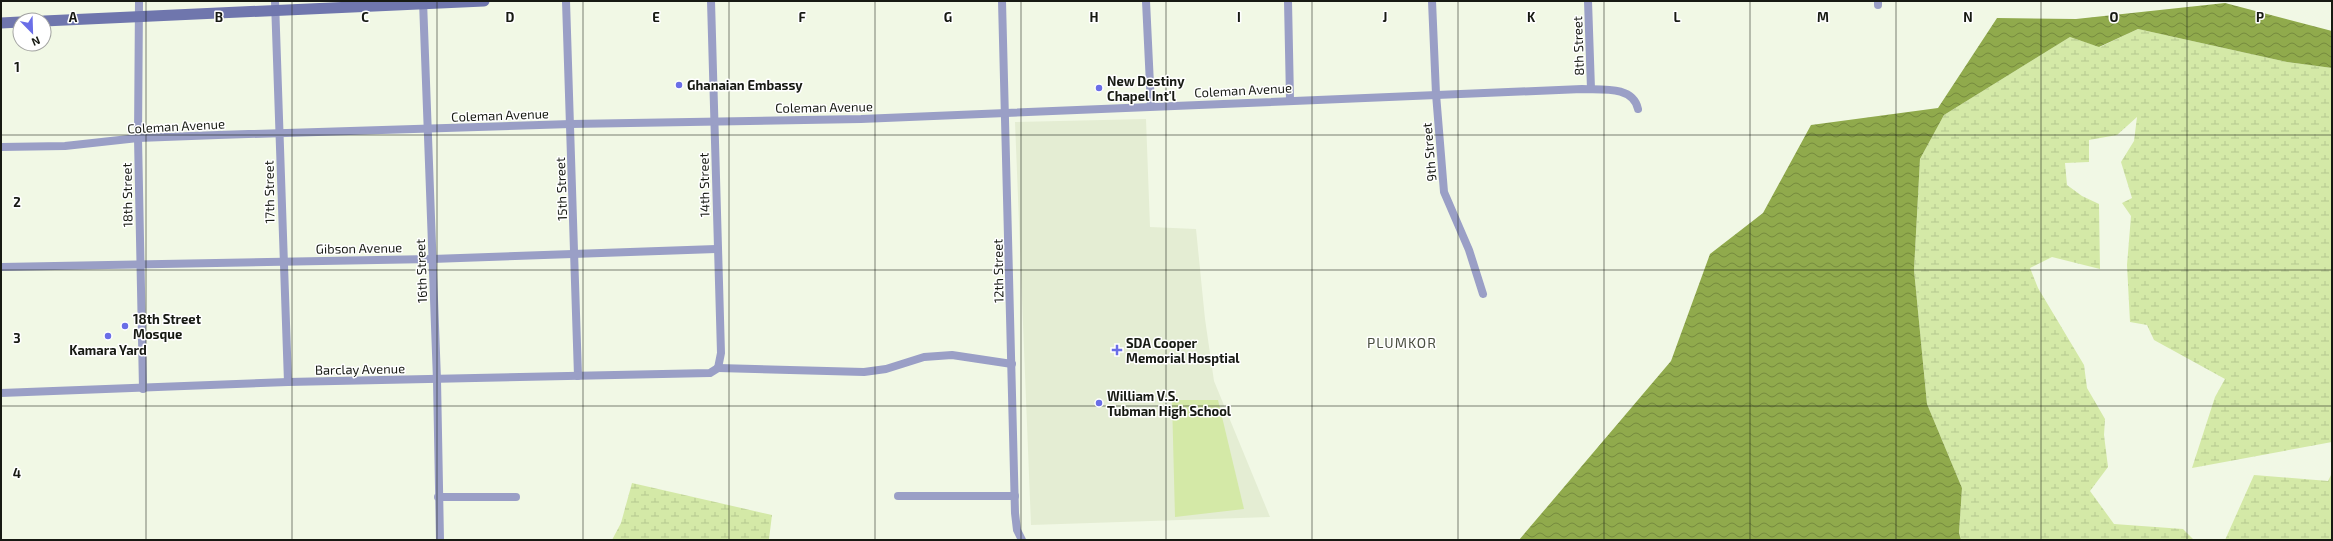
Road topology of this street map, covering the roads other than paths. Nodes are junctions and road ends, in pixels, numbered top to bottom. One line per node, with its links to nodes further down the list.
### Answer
1 (139, 1): 12 (street, 18th Street)
2 (484, 1): 10 (street)
3 (566, 1): 23 (street, 15th Street)
4 (711, 1): 22 (street, 14th Street)
5 (1002, 1): 21 (street, 12th Street)
6 (1146, 1): 19 (street)
7 (1288, 1): 18 (street)
8 (1432, 1): 17 (street, 9th Street)
9 (1588, 1): 16 (street, 8th Street)
10 (423, 2): 11 (street); 24 (street, 16th Street)
11 (275, 5): 12 (street); 25 (street, 17th Street)
12 (140, 15): 13 (street); 26 (street, 18th Street)
13 (52, 20)
14 (12, 22): 15 (street)
15 (1, 23)
16 (1591, 89): 17 (street, Coleman Avenue); 20 (street, Coleman Avenue)
17 (1436, 94): 18 (street, Coleman Avenue); 34 (street, 9th Street)
18 (1290, 99): 19 (street, Coleman Avenue)
19 (1151, 106): 21 (street, Coleman Avenue)
20 (1638, 109)
21 (1006, 113): 22 (street, Coleman Avenue); 35 (street, 12th Street)
22 (715, 122): 23 (street, Coleman Avenue); 28 (street, 14th Street)
23 (571, 124): 24 (street, Coleman Avenue); 29 (street, 15th Street)
24 (427, 129): 25 (street, Coleman Avenue); 30 (street, 16th Street)
25 (280, 134): 26 (street, Coleman Avenue); 31 (street, 17th Street)
26 (138, 138): 27 (street, Coleman Avenue); 32 (street, 18th Street)
27 (1, 147)
28 (716, 248): 29 (street, Gibson Avenue); 36 (street, 14th Street)
29 (575, 254): 30 (street, Gibson Avenue); 37 (street, 15th Street)
30 (432, 259): 31 (street, Gibson Avenue); 38 (street, 16th Street)
31 (282, 262): 32 (street, Gibson Avenue); 39 (street, 17th Street)
32 (140, 265): 33 (street, Gibson Avenue); 40 (street, 18th Street)
33 (1, 267)
34 (1483, 294)
35 (1012, 364): 36 (street, Barclay Avenue); 43 (street, 12th Street)
36 (718, 368): 37 (street, Barclay Avenue)
37 (578, 376): 38 (street, Barclay Avenue)
38 (437, 380): 39 (street, Barclay Avenue); 44 (street, 16th Street)
39 (288, 382): 40 (street, Barclay Avenue)
40 (143, 389): 41 (street, Barclay Avenue)
41 (1, 392)
42 (898, 496): 43 (street)
43 (1015, 496): 47 (street, 12th Street)
44 (438, 497): 45 (street); 46 (street, 16th Street)
45 (516, 497)
46 (440, 540)
47 (1022, 540)

